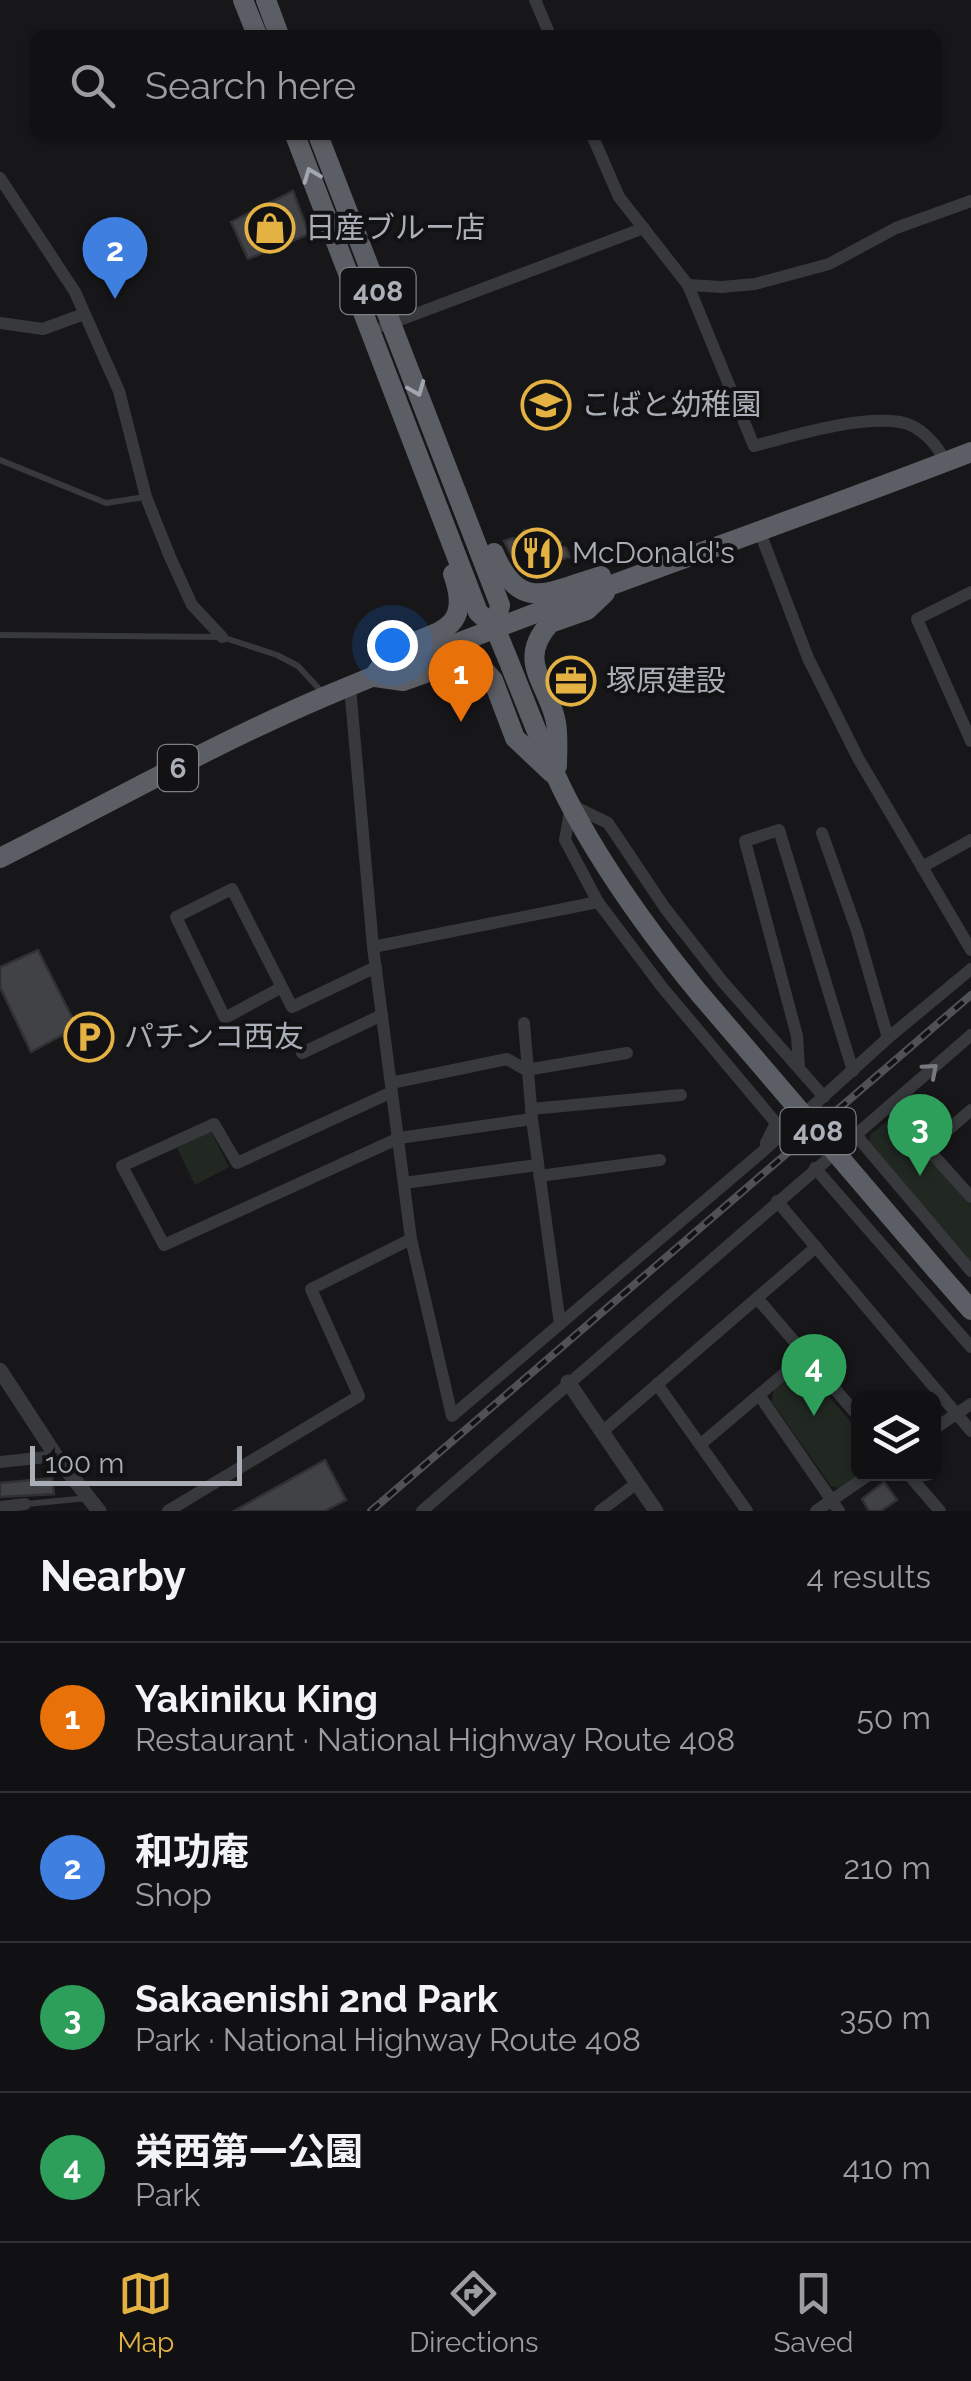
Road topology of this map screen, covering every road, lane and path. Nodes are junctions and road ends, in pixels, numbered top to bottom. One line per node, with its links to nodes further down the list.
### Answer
1 (243, 0): 4 (highway)
2 (266, 0): 5 (highway)
3 (535, 0): 6 (street)
4 (255, 30)
5 (277, 30)
6 (548, 30)
7 (297, 140): 17 (highway, 408, one-way to 7)
8 (320, 140): 16 (highway, 408)
9 (594, 140): 12 (street)
10 (0, 178): 14 (street)
11 (971, 201): 13 (street)
12 (644, 228): 13 (street); 16 (street)
13 (688, 285): 20 (street)
14 (84, 314): 15 (street); 23 (street)
15 (0, 324)
16 (391, 324): 17 (street); 21 (highway, 408, one-way to 21)
17 (370, 332): 22 (highway, 408)
18 (971, 452): 20 (highway, 6)
19 (0, 460): 23 (lane)
20 (945, 462): 24 (highway, 6)
21 (454, 484): 25 (highway); 28 (highway, 408)
22 (429, 486): 28 (highway, 408); 31 (highway)
23 (146, 497): 30 (street)
24 (759, 530): 25 (highway, 6); 40 (street)
25 (655, 569): 26 (highway, 6)
26 (616, 584): 28 (highway, 6); 35 (highway)
27 (971, 592): 34 (street)
28 (495, 628): 31 (highway, 6); 35 (highway, 408)
29 (0, 635): 30 (lane)
30 (222, 636): 33 (lane)
31 (374, 676): 32 (highway, 6); 35 (highway)
32 (350, 687): 33 (highway, 6); 42 (street)
33 (326, 696): 39 (highway, 6)
34 (971, 741)
35 (557, 778): 36 (highway, 408)
36 (571, 805): 41 (street); 53 (street); 76 (highway, 408, bridge)
37 (822, 834): 50 (street)
38 (971, 840): 40 (street)
39 (0, 858)
40 (922, 867): 43 (street)
41 (598, 902): 42 (street); 65 (street)
42 (373, 947): 44 (street)
43 (971, 950)
44 (376, 966): 46 (street); 47 (street)
45 (971, 969): 50 (street)
46 (282, 987): 46 (street)
47 (382, 1015): 52 (street); 56 (street)
48 (524, 1023): 54 (street)
49 (971, 1035): 59 (street, one-way to 49)
50 (888, 1038): 55 (street)
51 (627, 1053): 54 (street)
52 (302, 1054)
53 (799, 1068): 55 (street); 58 (street)
54 (526, 1070): 56 (street); 61 (street)
55 (853, 1071): 58 (street)
56 (391, 1088): 63 (street); 63 (street)
57 (681, 1094): 61 (street)
58 (824, 1097): 65 (street)
59 (888, 1106): 62 (street); 64 (street)
60 (971, 1110): 64 (street)
61 (531, 1114): 63 (street); 68 (street)
62 (855, 1134): 67 (street); 74 (street)
63 (399, 1138): 69 (street)
64 (927, 1148): 70 (street)
65 (762, 1152): 77 (street)
66 (660, 1160): 68 (street)
67 (815, 1168): 71 (street); 78 (street)
68 (538, 1171): 69 (street); 77 (street)
69 (404, 1184): 72 (street)
70 (971, 1198)
71 (777, 1201): 73 (street); 81 (street)
72 (411, 1239): 77 (street); 100 (street)
73 (816, 1247): 75 (street); 86 (street)
74 (971, 1271)
75 (757, 1298): 79 (street); 82 (street)
76 (971, 1310)
77 (560, 1324)
78 (971, 1347)
79 (806, 1356): 83 (street); 85 (street)
80 (0, 1370): 91 (street)
81 (568, 1382): 89 (street); 101 (street)
82 (657, 1384): 89 (street); 90 (street)
83 (759, 1395): 90 (street); 98 (street)
84 (971, 1404): 86 (street)
85 (851, 1408)
86 (957, 1413): 87 (street); 88 (street)
87 (941, 1425)
88 (971, 1431)
89 (602, 1432): 95 (street)
90 (701, 1444): 104 (street)
91 (56, 1456): 92 (street); 97 (street)
92 (0, 1462)
93 (862, 1481): 98 (street)
94 (914, 1481): 106 (street)
95 (637, 1483): 102 (street); 103 (street)
96 (25, 1504): 97 (lane); 99 (street)
97 (94, 1504)
98 (835, 1506): 105 (street)
99 (0, 1507)
100 (168, 1511)
101 (422, 1511)
102 (600, 1511)
103 (656, 1511)
104 (748, 1511)
105 (816, 1511)
106 (940, 1511)

